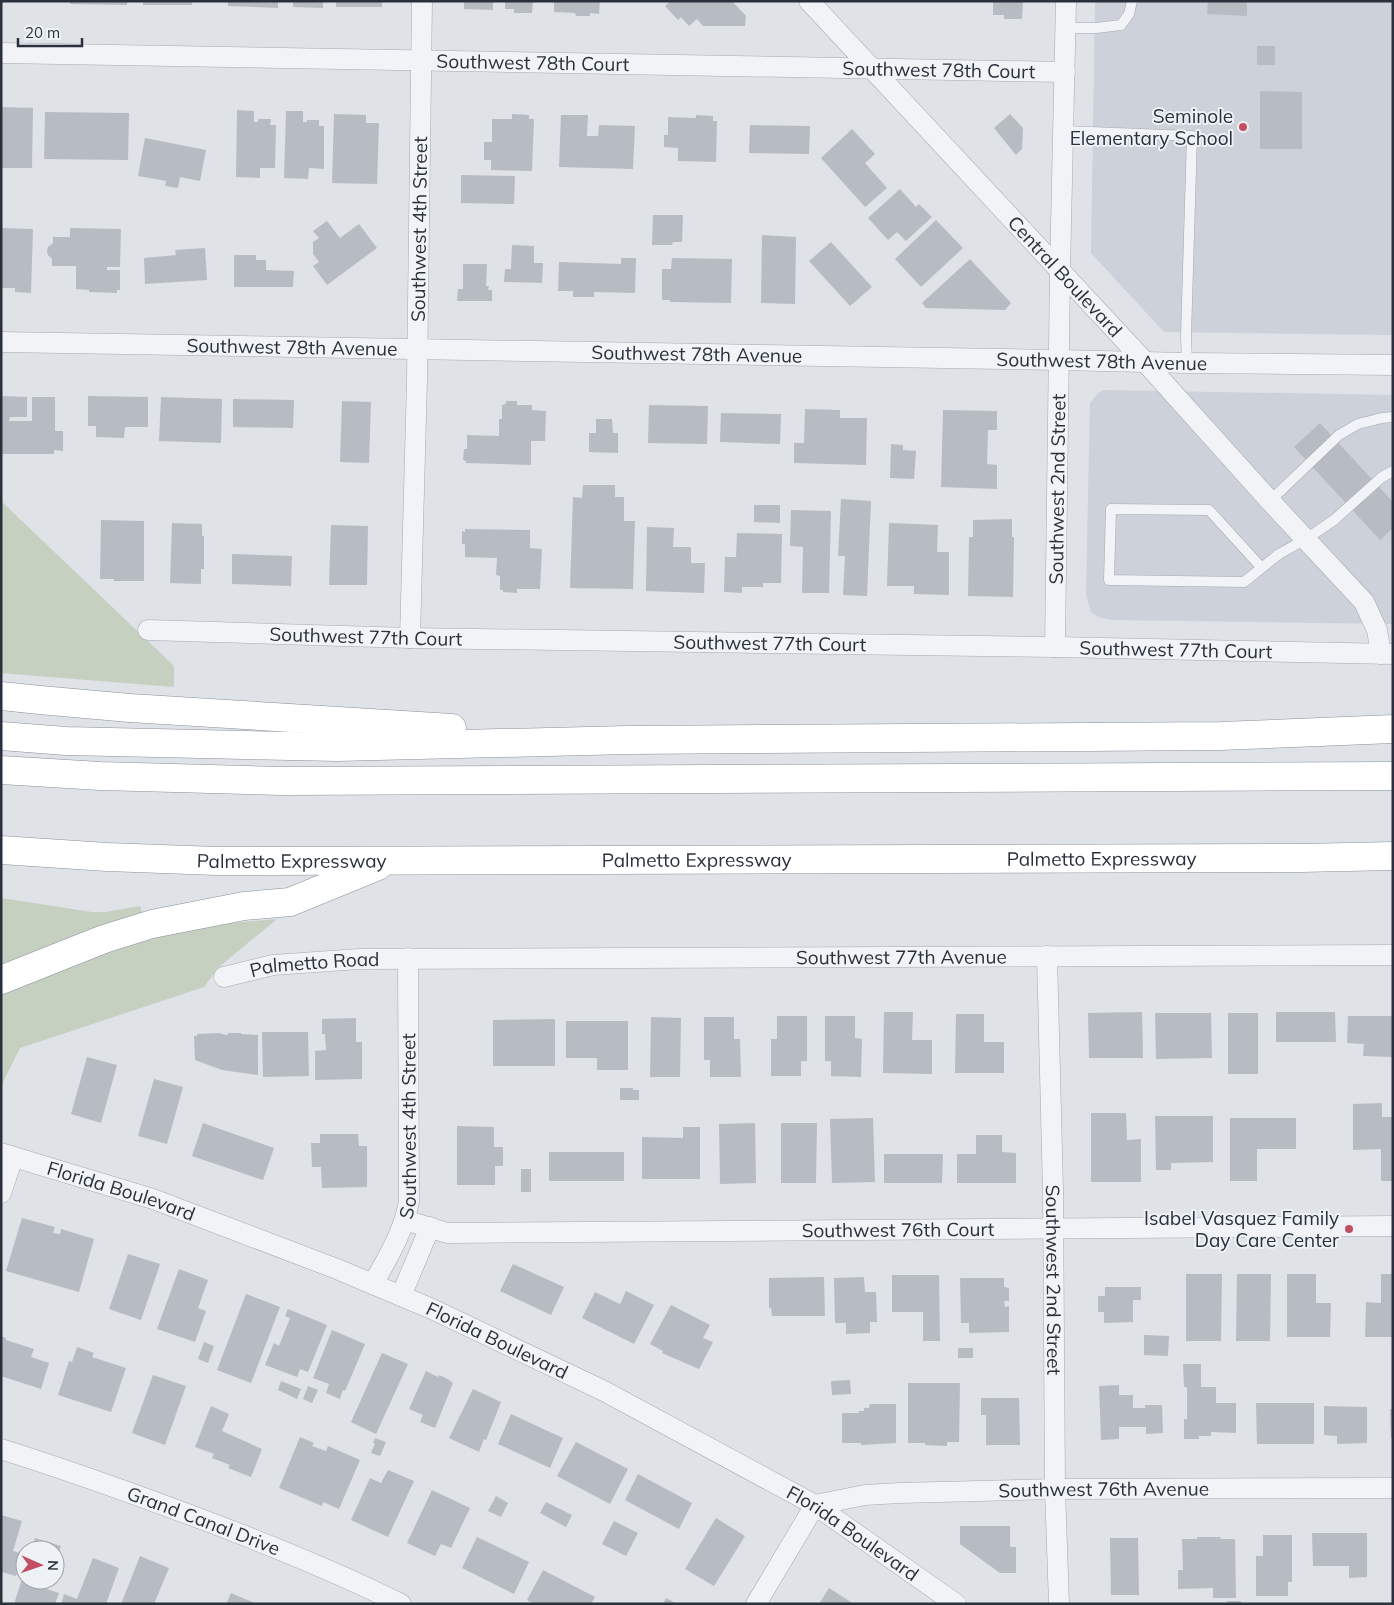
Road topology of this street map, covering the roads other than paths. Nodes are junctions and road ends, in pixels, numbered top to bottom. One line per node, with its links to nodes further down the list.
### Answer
1 (422, 1): 7 (street, Southwest 4th Street)
2 (809, 1): 8 (street, Central Boulevard)
3 (1066, 1): 5 (street, Southwest 2nd Street)
4 (1132, 1): 5 (lane)
5 (1066, 28): 9 (street, Southwest 2nd Street)
6 (1, 53): 7 (street, Southwest 78th Court)
7 (422, 60): 8 (street, Southwest 78th Court); 13 (street, Southwest 4th Street)
8 (870, 68): 9 (street, Southwest 78th Court); 11 (street, Central Boulevard)
9 (1065, 72): 10 (street, Southwest 2nd Street)
10 (1064, 131): 11 (street, Southwest 2nd Street); 16 (lane)
11 (1060, 271): 14 (street, Southwest 2nd Street); 15 (street, Central Boulevard)
12 (1, 342): 13 (street, Southwest 78th Avenue)
13 (417, 350): 14 (street, Southwest 78th Avenue); 24 (street, Southwest 4th Street)
14 (1059, 360): 15 (street, Southwest 78th Avenue); 25 (street, Southwest 2nd Street)
15 (1146, 362): 16 (street, Southwest 78th Avenue); 20 (street, Central Boulevard)
16 (1187, 363): 17 (street, Southwest 78th Avenue)
17 (1393, 365)
18 (1393, 417): 20 (lane)
19 (1393, 471): 21 (lane)
20 (1270, 501): 21 (street, Central Boulevard)
21 (1306, 539): 22 (lane); 26 (street, Central Boulevard)
22 (1261, 567): 22 (lane)
23 (148, 630): 24 (street, Southwest 77th Court)
24 (410, 638): 25 (street, Southwest 77th Court)
25 (1055, 647): 26 (street, Southwest 77th Court)
26 (1387, 654)
27 (1, 696): 30 (highway)
28 (1393, 729): 30 (highway)
29 (1, 736): 30 (highway)
30 (628, 740)
31 (1, 770): 32 (highway)
32 (1393, 776)
33 (8, 853): 35 (highway, Palmetto Expressway)
34 (1393, 856): 35 (highway, Palmetto Expressway)
35 (390, 861): 40 (highway)
36 (1393, 955): 37 (street, Southwest 77th Avenue)
37 (1047, 956): 38 (street, Southwest 77th Avenue); 46 (street, Southwest 2nd Street)
38 (408, 958): 39 (street, Palmetto Road); 43 (street, Southwest 4th Street)
39 (224, 977)
40 (1, 980)
41 (7, 1155): 42 (street); 47 (street, Florida Boulevard)
42 (1, 1193)
43 (405, 1220): 45 (street, Southwest 76th Court); 47 (street, Southwest 4th Street)
44 (1393, 1226): 46 (street, Southwest 76th Court)
45 (430, 1228): 46 (street, Southwest 76th Court); 48 (street, Southwest 4th Street)
46 (1053, 1228): 51 (street, Southwest 2nd Street)
47 (372, 1284): 48 (street, Florida Boulevard)
48 (401, 1296): 52 (street, Florida Boulevard)
49 (1, 1449): 53 (street, Grand Canal Drive)
50 (1393, 1488): 51 (street, Southwest 76th Avenue)
51 (1056, 1489): 52 (street, Southwest 76th Avenue); 56 (street, Southwest 2nd Street)
52 (815, 1505): 54 (street); 55 (street, Florida Boulevard)
53 (401, 1604)
54 (756, 1604)
55 (956, 1604)
56 (1059, 1604)

